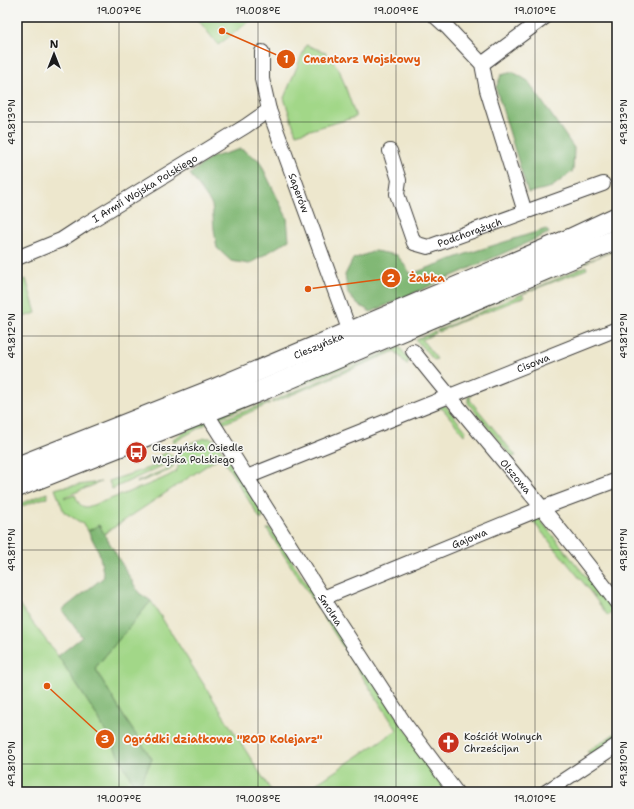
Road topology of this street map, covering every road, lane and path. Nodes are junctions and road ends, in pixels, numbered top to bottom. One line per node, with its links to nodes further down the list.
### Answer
1 (436, 17): 4 (street)
2 (545, 17): 4 (street)
3 (262, 52): 5 (street, Saperów)
4 (482, 64): 8 (street)
5 (269, 110): 11 (street, I Armii Wojska Polskiego); 13 (street, Saperów)
6 (390, 151): 8 (street, Podchorążych)
7 (602, 184): 8 (street, Podchorążych)
8 (525, 212)
9 (617, 217): 13 (main road, Cieszyńska)
10 (617, 238): 20 (main road, Cieszyńska)
11 (17, 258)
12 (617, 329): 15 (street, Cisowa)
13 (350, 332): 17 (main road, Cieszyńska)
14 (413, 351): 15 (street, Olszowa)
15 (449, 396): 18 (street); 21 (street, Olszowa)
16 (212, 422): 18 (street, Smolna)
17 (17, 467)
18 (247, 477): 22 (street, Smolna)
19 (617, 480): 21 (street, Gajowa)
20 (17, 487)
21 (542, 508): 22 (street, Gajowa); 23 (street, Olszowa)
22 (323, 598): 25 (street, Smolna)
23 (617, 603)
24 (617, 745): 26 (street)
25 (456, 792)
26 (546, 792)

